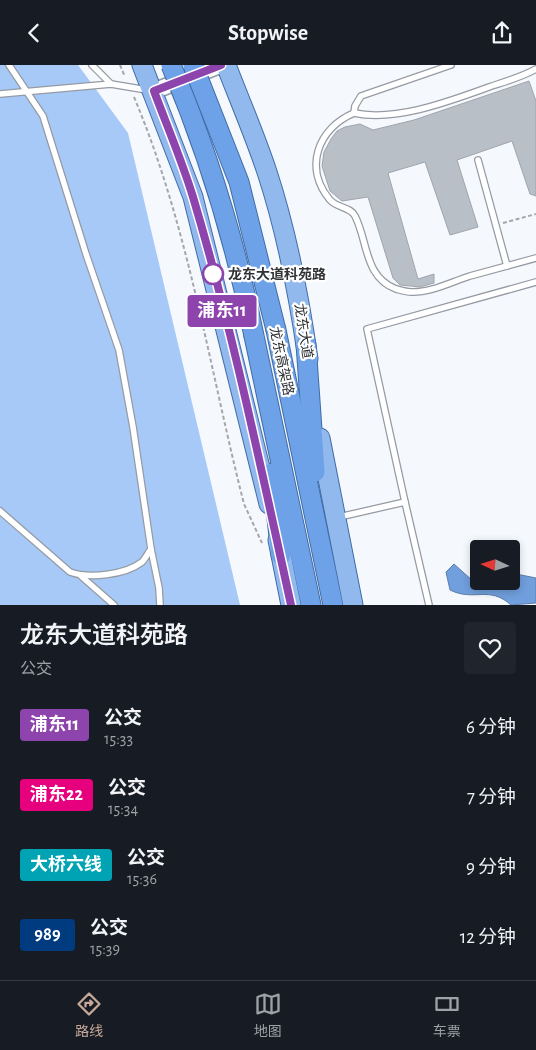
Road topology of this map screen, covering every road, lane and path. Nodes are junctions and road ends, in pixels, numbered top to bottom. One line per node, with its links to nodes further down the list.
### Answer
1 (9, 65): 14 (lane)
2 (92, 65): 11 (lane)
3 (120, 65): 12 (path)
4 (142, 65): 13 (main road)
5 (172, 65): 24 (highway, 龙东高架路, bridge)
6 (193, 65): 29 (highway, 龙东高架路, bridge)
7 (221, 65): 13 (street)
8 (226, 65): 23 (main road, 龙东大道)
9 (451, 65): 16 (lane)
10 (536, 69): 16 (lane)
11 (111, 84): 12 (lane); 14 (lane)
12 (129, 87): 13 (lane); 28 (path)
13 (154, 91): 31 (main road)
14 (26, 92): 15 (lane); 30 (lane)
15 (0, 94)
16 (354, 113): 21 (lane)
17 (478, 160): 19 (lane)
18 (536, 214): 19 (path)
19 (496, 225): 21 (lane)
20 (536, 258): 21 (lane)
21 (507, 266)
22 (536, 282): 25 (lane)
23 (306, 344): 27 (main road, 龙东大道); 29 (highway)
24 (260, 360): 31 (highway); 36 (highway, 龙东高架路)
25 (405, 502): 27 (lane); 39 (lane)
26 (0, 511): 32 (lane)
27 (335, 518): 38 (main road, 龙东大道)
28 (263, 543)
29 (321, 546): 37 (highway, 龙东高架路)
30 (151, 549): 32 (lane); 34 (lane)
31 (281, 555): 35 (main road)
32 (80, 576): 33 (lane)
33 (114, 605)
34 (160, 605)
35 (291, 605)
36 (311, 605)
37 (334, 605)
38 (353, 605)
39 (429, 605)

